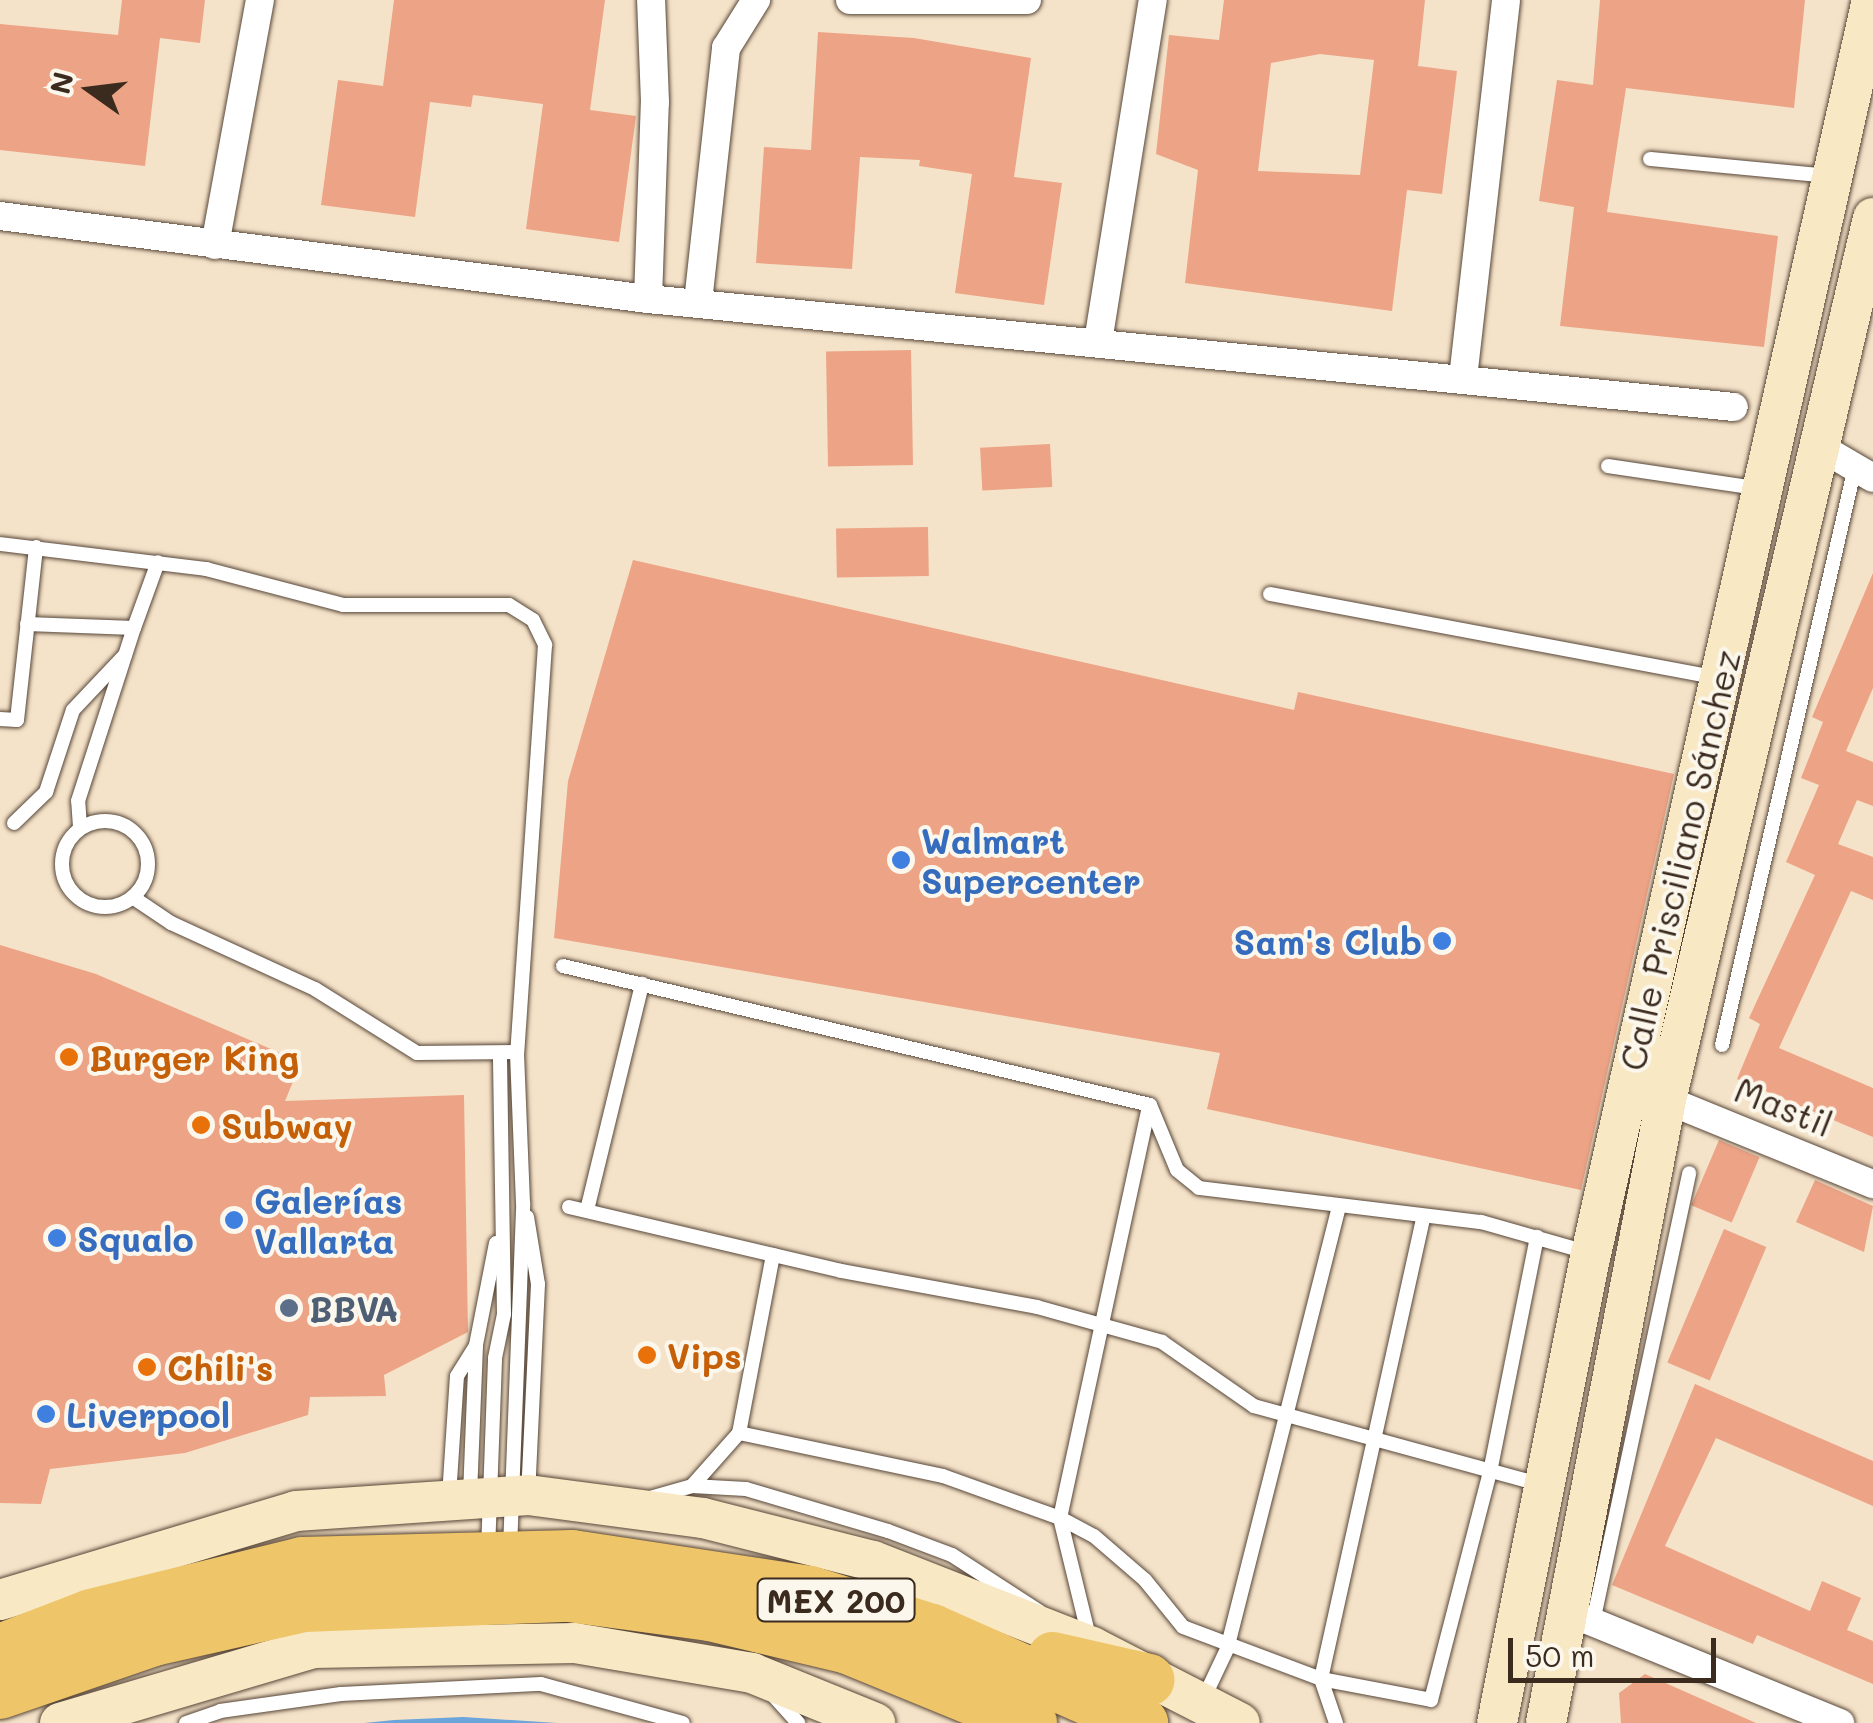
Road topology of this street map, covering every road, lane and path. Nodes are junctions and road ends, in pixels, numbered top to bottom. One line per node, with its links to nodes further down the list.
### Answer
1 (260, 0): 13 (street)
2 (651, 0): 15 (street)
3 (756, 0): 16 (street)
4 (850, 0): 5 (street)
5 (1028, 0)
6 (1153, 0): 17 (street)
7 (1506, 0): 18 (street)
8 (1872, 0): 10 (main road, Calle Prisciliano Sánchez)
9 (1650, 159): 10 (lane)
10 (1831, 176): 23 (main road, Calle Prisciliano Sánchez)
11 (0, 216): 13 (street)
12 (1873, 218): 14 (main road, Calle Prisciliano Sánchez)
13 (214, 245): 15 (street)
14 (1864, 296): 20 (main road, Calle Prisciliano Sánchez)
15 (648, 300): 16 (street)
16 (698, 302): 17 (street)
17 (1098, 342): 18 (street)
18 (1463, 378): 19 (street)
19 (1734, 407)
20 (1820, 447): 22 (street); 42 (main road, Calle Prisciliano Sánchez)
21 (1608, 466): 23 (lane)
22 (1864, 472): 38 (lane)
23 (1762, 490): 31 (main road, Calle Prisciliano Sánchez)
24 (0, 544): 25 (lane)
25 (36, 547): 26 (lane); 28 (lane)
26 (158, 562): 29 (lane); 39 (lane)
27 (1270, 594): 31 (lane)
28 (27, 624): 29 (lane); 32 (lane)
29 (134, 628): 30 (lane)
30 (125, 654): 33 (lane); 34 (lane)
31 (1720, 678): 41 (main road, Calle Prisciliano Sánchez)
32 (0, 718)
33 (14, 822)
34 (80, 827): 35 (lane); 35 (lane)
35 (134, 898): 40 (lane)
36 (563, 966): 37 (lane)
37 (642, 984): 43 (lane); 49 (lane)
38 (1722, 1044)
39 (517, 1052): 40 (lane); 62 (lane)
40 (500, 1053): 46 (lane)
41 (1629, 1084): 42 (street, Mastil); 53 (main road, Calle Prisciliano Sánchez)
42 (1666, 1100): 45 (street, Mastil); 53 (main road, Calle Prisciliano Sánchez)
43 (1150, 1105): 48 (lane); 54 (lane)
44 (1689, 1173): 67 (lane)
45 (1873, 1184)
46 (503, 1207): 55 (lane); 62 (lane)
47 (569, 1207): 49 (lane)
48 (1339, 1207): 50 (lane); 56 (lane)
49 (587, 1210): 52 (lane)
50 (1424, 1216): 51 (lane); 58 (lane)
51 (1537, 1236): 53 (lane); 59 (lane)
52 (773, 1255): 54 (lane); 57 (lane)
53 (1612, 1262): 61 (main road, Calle Prisciliano Sánchez); 67 (main road, Calle Prisciliano Sánchez)
54 (1104, 1326): 56 (lane); 64 (lane)
55 (476, 1344): 62 (lane); 62 (lane)
56 (1289, 1416): 58 (lane); 69 (lane)
57 (738, 1433): 60 (lane); 64 (lane)
58 (1374, 1441): 59 (lane); 73 (lane)
59 (1490, 1472): 61 (lane); 73 (lane)
60 (692, 1486): 63 (lane); 68 (lane)
61 (1545, 1486): 86 (main road, Calle Prisciliano Sánchez)
62 (490, 1495): 63 (main road); 65 (main road); 66 (lane); 66 (lane)
63 (621, 1506): 68 (main road)
64 (1060, 1518): 68 (lane); 69 (lane)
65 (8, 1590)
66 (497, 1600): 70 (highway, MEX 200); 71 (highway, MEX 200); 72 (main road); 74 (highway, MEX 200); 77 (main road)
67 (1581, 1617): 87 (main road, Calle Prisciliano Sánchez); 88 (street)
68 (1074, 1639): 75 (main road)
69 (1227, 1649): 73 (lane); 76 (lane)
70 (0, 1650)
71 (930, 1654): 75 (highway); 82 (highway); 83 (highway, MEX 200)
72 (752, 1673): 80 (lane); 81 (main road)
73 (1321, 1680): 85 (lane)
74 (0, 1694)
75 (1146, 1702): 76 (main road)
76 (1201, 1705): 84 (main road)
77 (60, 1723)
78 (186, 1723): 79 (lane)
79 (683, 1723)
80 (798, 1723)
81 (874, 1723)
82 (997, 1723)
83 (1032, 1723)
84 (1240, 1723)
85 (1336, 1723)
86 (1497, 1723)
87 (1546, 1723)
88 (1840, 1723)

